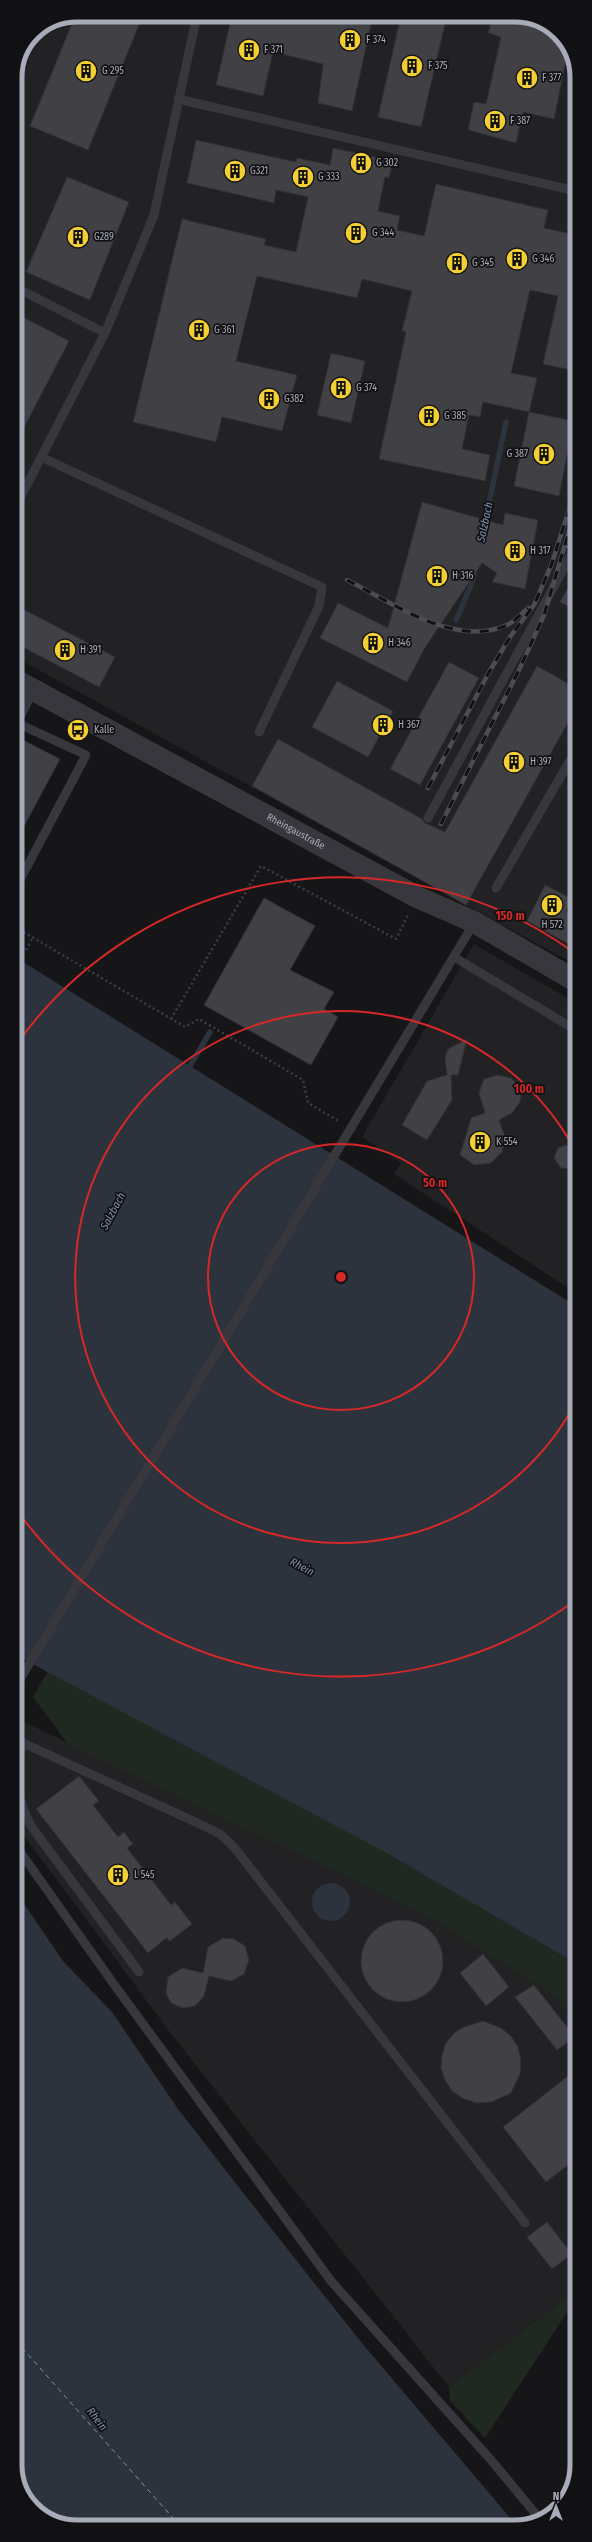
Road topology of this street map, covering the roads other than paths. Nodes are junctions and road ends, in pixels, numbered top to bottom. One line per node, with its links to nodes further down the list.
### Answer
1 (195, 22): 2 (lane)
2 (178, 99): 3 (lane); 5 (lane)
3 (570, 190)
4 (22, 291): 5 (lane)
5 (105, 333): 6 (lane)
6 (41, 457): 7 (lane); 12 (lane)
7 (22, 494)
8 (570, 557): 14 (lane)
9 (24, 685): 10 (lane); 17 (street, Rheingaustraße)
10 (22, 698)
11 (22, 725): 15 (lane)
12 (259, 732)
13 (570, 768): 16 (lane)
14 (428, 818)
15 (22, 878)
16 (496, 888)
17 (474, 922): 18 (lane); 19 (street, Rheingaustraße)
18 (454, 957): 20 (lane); 21 (lane)
19 (570, 978)
20 (570, 1026)
21 (22, 1676)
22 (23, 1743): 23 (lane); 27 (lane)
23 (22, 1746)
24 (22, 1810): 26 (lane)
25 (22, 1854): 28 (lane)
26 (139, 1972)
27 (525, 2223)
28 (537, 2515)

